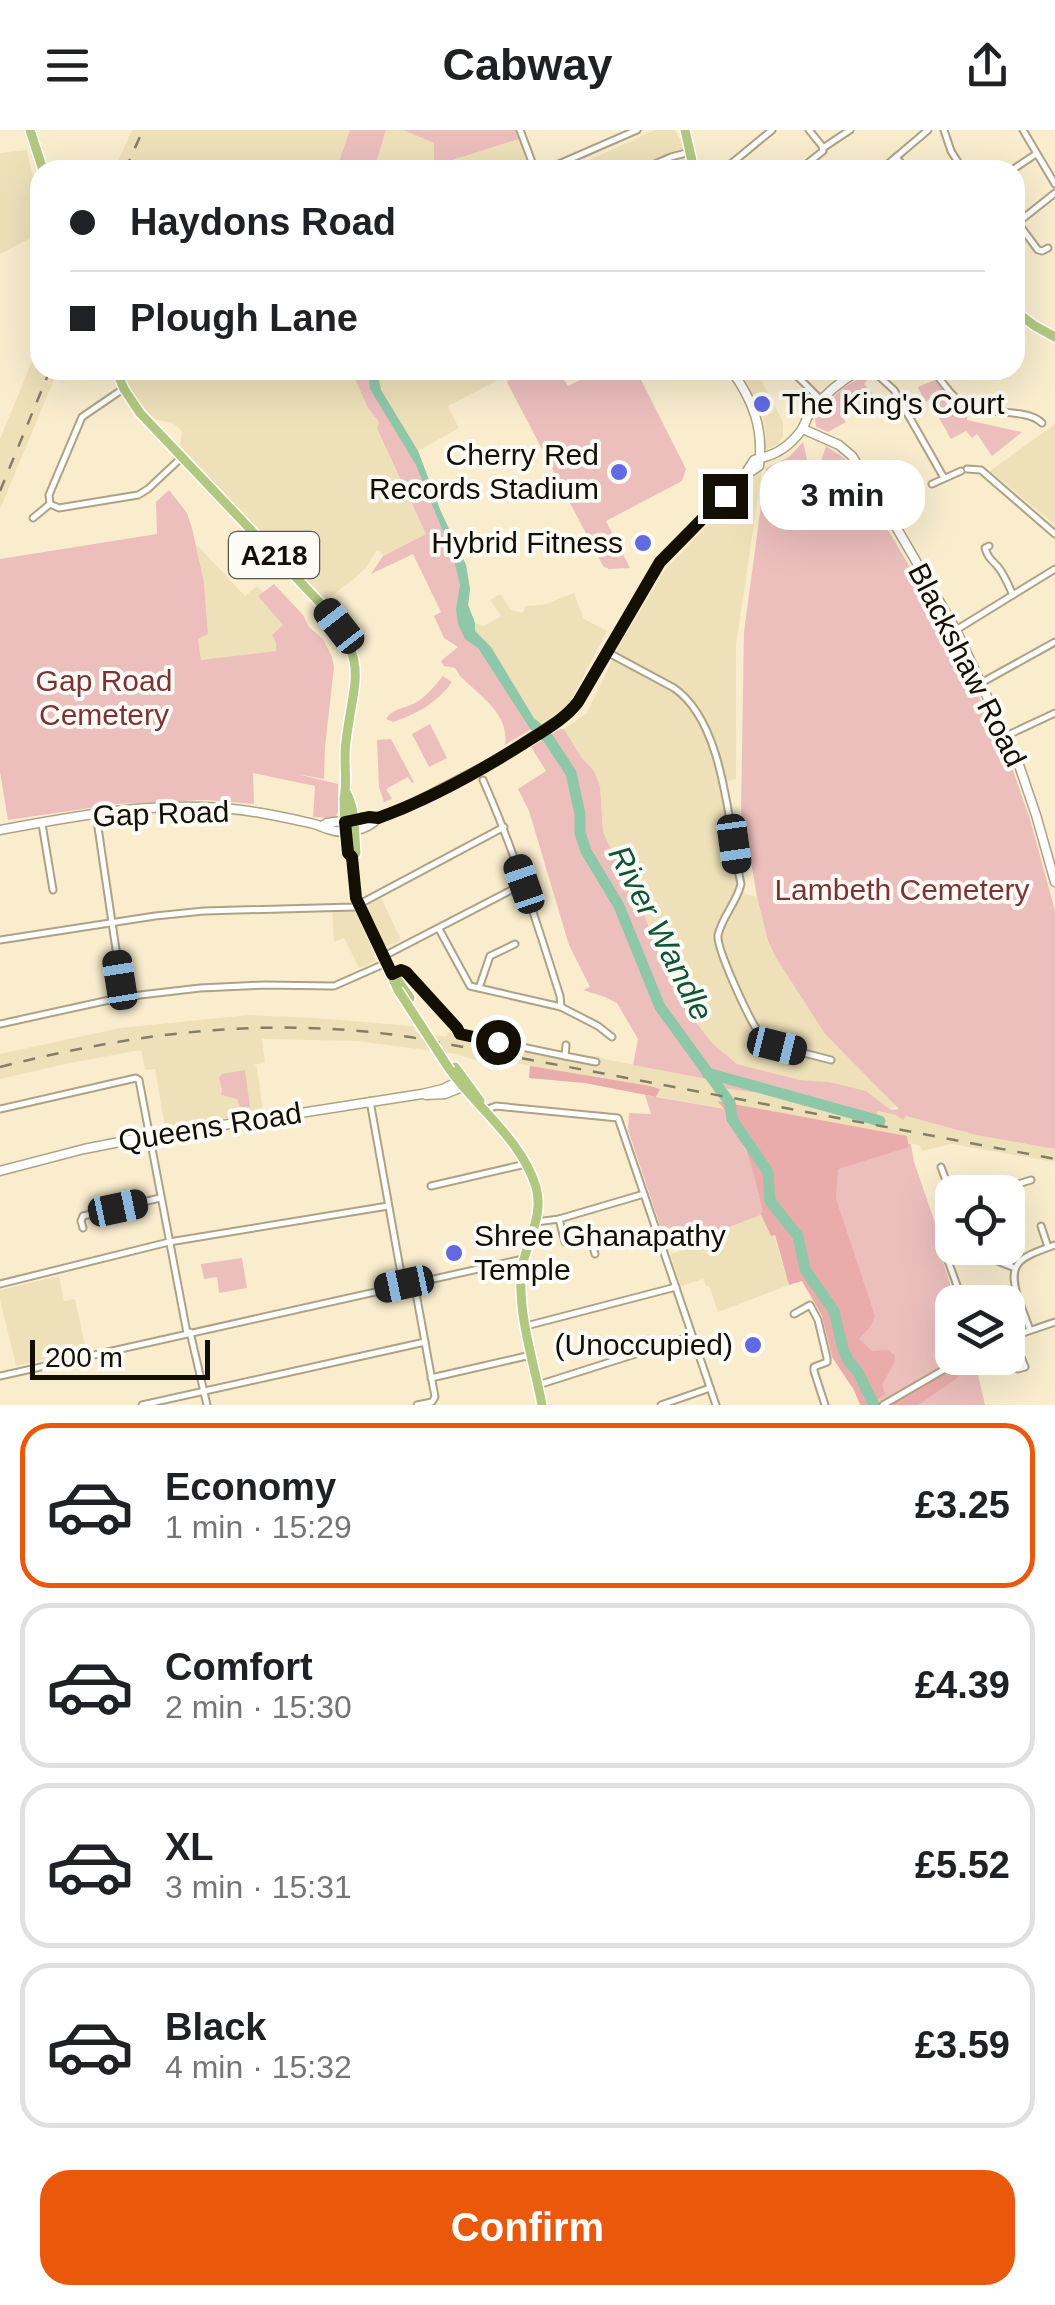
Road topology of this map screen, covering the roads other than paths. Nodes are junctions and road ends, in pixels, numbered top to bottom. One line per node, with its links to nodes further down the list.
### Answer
1 (30, 130): 15 (main road)
2 (520, 130): 16 (street)
3 (638, 130): 17 (street)
4 (685, 130): 12 (main road)
5 (772, 130): 20 (street)
6 (809, 130): 11 (street)
7 (850, 130): 11 (street)
8 (928, 130): 14 (street)
9 (944, 130): 24 (street)
10 (1023, 130): 13 (street)
11 (822, 148): 21 (street)
12 (690, 152): 18 (street); 19 (main road)
13 (1036, 154): 25 (street); 26 (street)
14 (896, 157): 22 (street); 23 (street)
15 (40, 160)
16 (531, 160)
17 (568, 160)
18 (664, 160)
19 (692, 160)
20 (734, 160)
21 (812, 160)
22 (893, 160)
23 (899, 160)
24 (957, 160)
25 (1025, 161)
26 (1055, 184)
27 (1055, 193): 28 (street)
28 (1025, 218)
29 (1025, 235): 30 (street)
30 (1048, 248)
31 (1025, 319): 32 (main road)
32 (1055, 338)
33 (120, 380): 39 (main road, A218)
34 (738, 380): 44 (street)
35 (798, 380): 40 (street)
36 (843, 380): 40 (street)
37 (883, 380): 45 (street)
38 (941, 380): 41 (street)
39 (124, 389): 43 (main road, A218); 47 (street)
40 (821, 400): 42 (street)
41 (1042, 423)
42 (803, 429): 44 (street, Gap Road); 53 (street, Blackshaw Road)
43 (182, 458): 47 (street); 62 (main road, A218)
44 (760, 458): 55 (street, Gap Road)
45 (944, 478): 46 (street); 49 (street)
46 (932, 484)
47 (50, 504): 48 (street)
48 (33, 518)
49 (1055, 534)
50 (990, 546): 52 (street)
51 (1055, 569): 52 (street)
52 (1013, 594): 53 (street)
53 (956, 630): 56 (street, Blackshaw Road)
54 (1055, 642): 56 (street)
55 (606, 652): 62 (street, Gap Road); 82 (street)
56 (981, 683): 58 (street, Blackshaw Road)
57 (1055, 713): 58 (street)
58 (1006, 736): 65 (street, Blackshaw Road)
59 (484, 780): 63 (street)
60 (96, 814): 61 (street, Gap Road); 62 (street, Gap Road); 69 (street)
61 (42, 822): 64 (street, Gap Road); 67 (street)
62 (350, 826): 68 (main road, A218)
63 (504, 827): 66 (street); 68 (street)
64 (0, 830)
65 (1055, 879)
66 (524, 884): 70 (street); 77 (street)
67 (53, 890)
68 (359, 905): 69 (street); 73 (main road, A218)
69 (112, 921): 71 (street); 76 (street)
70 (438, 930): 73 (street); 75 (street)
71 (0, 940)
72 (515, 944): 75 (street)
73 (385, 960): 74 (main road, A218); 76 (street)
74 (392, 974): 81 (street); 84 (main road, A218, bridge)
75 (479, 989): 77 (street)
76 (123, 997): 78 (street)
77 (562, 1007): 79 (street)
78 (0, 1024)
79 (612, 1037)
80 (566, 1046): 81 (street)
81 (565, 1056): 83 (street)
82 (831, 1060)
83 (596, 1062)
84 (463, 1082): 85 (street, Queens Road); 86 (main road, A218)
85 (370, 1101): 88 (street, Queens Road); 98 (street)
86 (483, 1107): 89 (main road, A218); 96 (street)
87 (0, 1110): 88 (street)
88 (149, 1136): 91 (street, Queens Road); 97 (street)
89 (526, 1164): 95 (street); 100 (main road, A218)
90 (941, 1168): 92 (street)
91 (0, 1171)
92 (944, 1175)
93 (1031, 1180): 94 (street)
94 (1025, 1182)
95 (431, 1186)
96 (644, 1194): 99 (street); 115 (street)
97 (161, 1198): 102 (street); 103 (street)
98 (388, 1206): 103 (street); 113 (street)
99 (559, 1219): 100 (street); 105 (street)
100 (536, 1222): 106 (main road, A218)
101 (1042, 1226): 104 (street)
102 (83, 1228)
103 (170, 1242): 112 (street); 122 (street)
104 (1052, 1246): 109 (street)
105 (595, 1254)
106 (523, 1260): 111 (street); 119 (main road, A218)
107 (984, 1265): 110 (street)
108 (1007, 1265): 109 (street)
109 (1015, 1268): 114 (street)
110 (982, 1269)
111 (414, 1282): 113 (street); 124 (street)
112 (0, 1284)
113 (404, 1284): 122 (street)
114 (1014, 1285)
115 (676, 1287): 119 (street); 123 (street)
116 (794, 1314): 138 (street)
117 (1025, 1316): 120 (street)
118 (1055, 1322): 120 (street)
119 (526, 1326): 125 (main road, A218)
120 (1030, 1330): 121 (street)
121 (1025, 1332)
122 (189, 1333): 127 (street); 131 (street)
123 (692, 1336): 129 (street); 130 (street)
124 (425, 1342): 128 (street); 131 (street)
125 (532, 1355): 128 (street); 129 (main road, A218)
126 (935, 1375): 139 (street)
127 (0, 1376)
128 (432, 1378): 134 (street)
129 (538, 1385): 135 (main road, A218)
130 (710, 1388): 136 (street); 137 (street)
131 (204, 1392): 132 (street); 133 (street)
132 (142, 1405)
133 (207, 1405)
134 (417, 1405)
135 (542, 1405)
136 (660, 1405)
137 (716, 1405)
138 (824, 1405)
139 (883, 1405)

